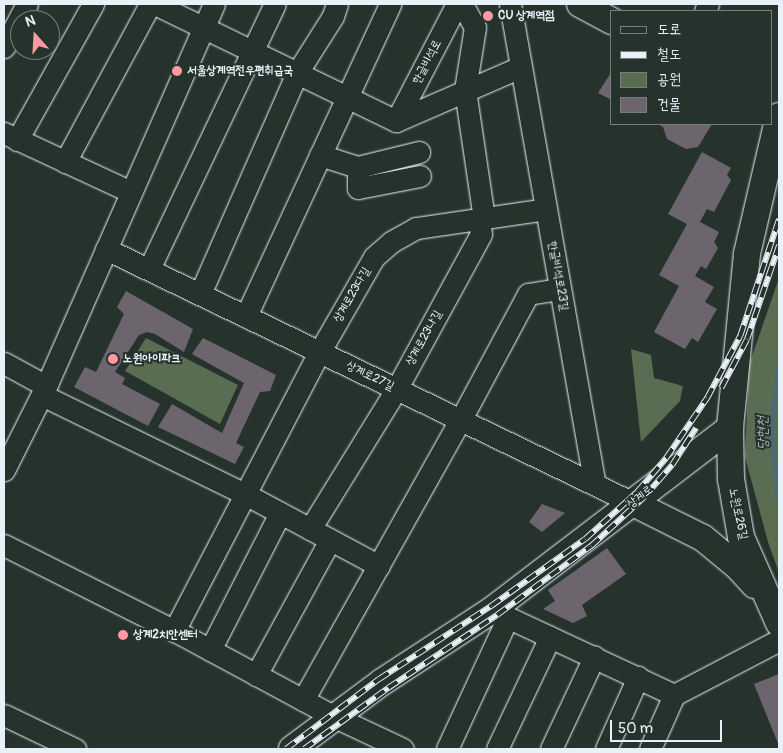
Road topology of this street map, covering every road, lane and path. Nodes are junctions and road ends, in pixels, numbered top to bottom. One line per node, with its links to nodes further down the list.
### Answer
1 (27, 4): 15 (street)
2 (92, 4): 23 (street)
3 (150, 4): 26 (street)
4 (155, 4): 14 (street)
5 (214, 4): 14 (street)
6 (275, 4): 16 (street)
7 (337, 4): 18 (street)
8 (390, 4): 20 (street)
9 (457, 4): 22 (street, 한글비석로)
10 (462, 4): 19 (street, 상계로23나길)
11 (510, 4): 17 (street, 한글비석로23길)
12 (580, 4): 13 (main road)
13 (610, 20)
14 (203, 28): 16 (street); 29 (street)
15 (4, 47)
16 (251, 51): 18 (street); 33 (street)
17 (521, 67): 19 (street); 30 (street, 한글비석로23길)
18 (297, 73): 20 (street); 35 (street)
19 (465, 90): 22 (street); 31 (street, 상계로23나길)
20 (346, 97): 22 (street); 25 (street)
21 (779, 116): 42 (main road)
22 (396, 121)
23 (11, 136): 26 (street)
24 (419, 152): 27 (street)
25 (320, 155): 27 (street); 36 (street)
26 (65, 162): 29 (street)
27 (358, 167): 28 (street)
28 (420, 176)
29 (131, 192): 32 (street)
30 (546, 210): 31 (street, 상계로23다길); 34 (street, 한글비석로23길)
31 (481, 219): 37 (street, 상계로23다길); 39 (street, 상계로23나길)
32 (106, 249): 33 (street, 상계로27길); 40 (street)
33 (149, 270): 35 (street, 상계로27길)
34 (560, 289): 41 (street); 44 (street, 한글비석로23길)
35 (200, 294): 36 (street, 상계로27길)
36 (246, 316): 37 (street, 상계로27길)
37 (320, 351): 39 (street, 상계로27길); 45 (street, 상계로23다길)
38 (4, 363): 40 (street)
39 (396, 388): 41 (street, 상계로27길); 48 (street, 상계로23나길)
40 (44, 391): 43 (street); 45 (street)
41 (461, 419): 44 (street, 상계로27길); 51 (street)
42 (730, 428): 46 (main road, 상계로); 52 (main road, 노원로26길)
43 (4, 470)
44 (595, 484): 46 (street, 상계로27길)
45 (245, 494): 47 (street); 55 (street, 상계로23다길)
46 (633, 503): 52 (main road); 53 (main road, 상계로)
47 (280, 513): 48 (street); 58 (street)
48 (310, 529): 49 (street)
49 (330, 540): 51 (street); 60 (street)
50 (4, 545): 55 (street)
51 (379, 566): 63 (street)
52 (769, 599): 54 (main road, 노원로26길)
53 (500, 614): 56 (street); 65 (main road, 상계로); 69 (street)
54 (779, 623)
55 (174, 631): 58 (street)
56 (550, 637): 59 (street); 70 (street)
57 (779, 640): 62 (street)
58 (210, 650): 60 (street)
59 (594, 657): 61 (street); 71 (street)
60 (256, 674): 63 (street)
61 (638, 677): 62 (street); 72 (street)
62 (674, 694): 73 (street)
63 (304, 700): 65 (street)
64 (4, 716): 66 (street)
65 (335, 717): 67 (main road, 상계로); 68 (street)
66 (75, 749)
67 (292, 749)
68 (402, 749)
69 (447, 749)
70 (497, 749)
71 (551, 749)
72 (606, 749)
73 (650, 749)

